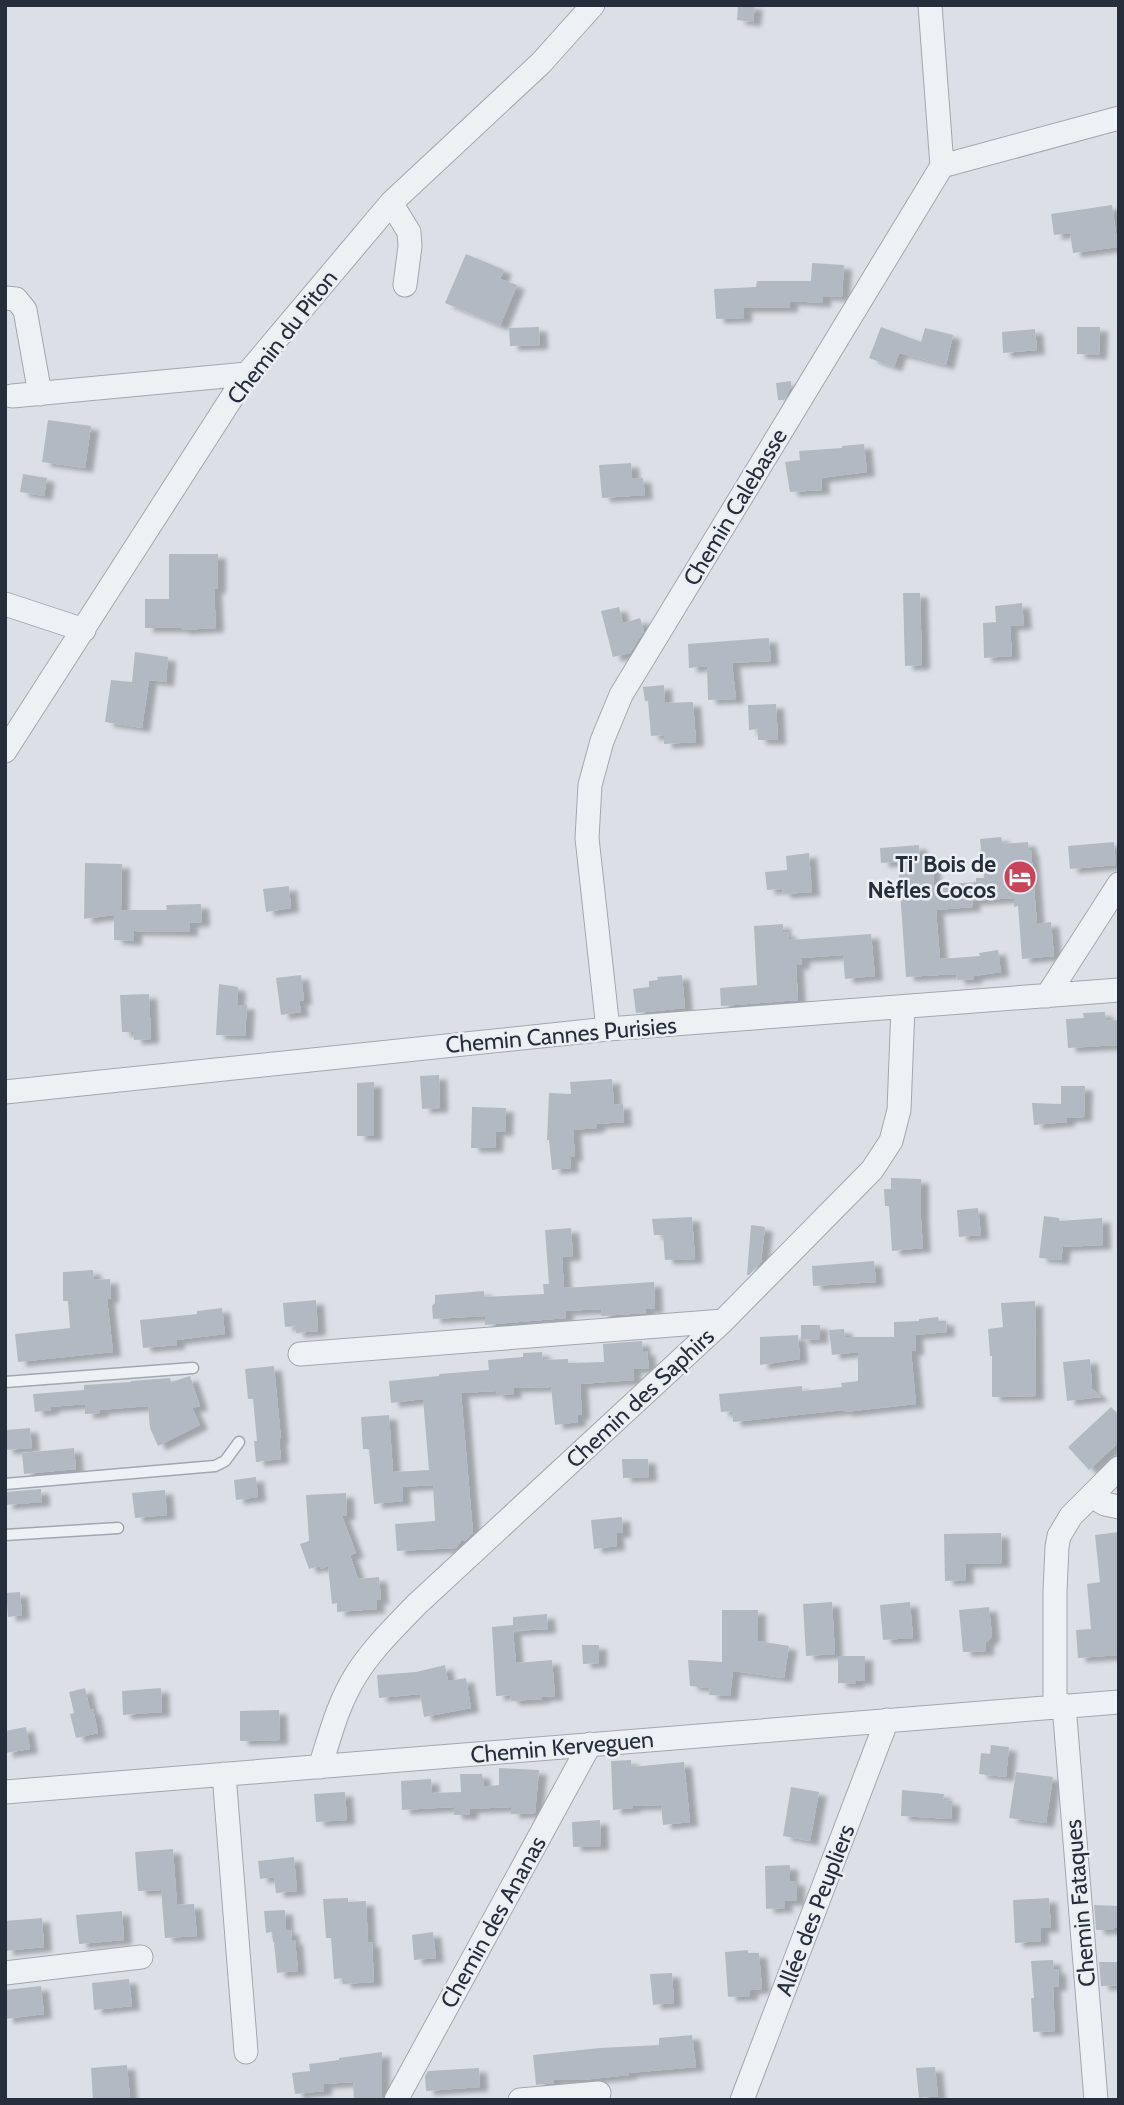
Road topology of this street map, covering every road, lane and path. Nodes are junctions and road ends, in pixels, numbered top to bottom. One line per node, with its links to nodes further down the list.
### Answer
1 (593, 5): 5 (street, Chemin du Piton)
2 (930, 5): 4 (street)
3 (1119, 118): 4 (street)
4 (942, 166): 18 (street, Chemin Calebasse)
5 (391, 203): 6 (street); 8 (street, Chemin du Piton)
6 (405, 285)
7 (5, 298): 9 (street)
8 (247, 374): 9 (street); 12 (street, Chemin du Piton)
9 (40, 394): 10 (street)
10 (12, 396)
11 (5, 604): 12 (street)
12 (84, 630): 13 (street, Chemin du Piton)
13 (5, 751)
14 (1119, 884): 16 (street)
15 (1119, 990): 16 (street, Chemin Cannes Purisies)
16 (1047, 996): 17 (street, Chemin Cannes Purisies)
17 (903, 1007): 18 (street, Chemin Cannes Purisies); 20 (street, Chemin des Saphirs)
18 (608, 1029): 19 (street, Chemin Cannes Purisies)
19 (5, 1092)
20 (723, 1321): 21 (street); 35 (street, Chemin des Saphirs)
21 (300, 1354)
22 (193, 1368): 23 (lane)
23 (5, 1382)
24 (239, 1442): 26 (lane)
25 (1119, 1468): 27 (street, Chemin Fataques)
26 (5, 1484)
27 (1091, 1496): 28 (street); 32 (street, Chemin Fataques)
28 (1119, 1507)
29 (118, 1528): 30 (lane)
30 (5, 1535)
31 (1119, 1702): 32 (street, Chemin Kerveguen)
32 (1059, 1706): 33 (street, Chemin Kerveguen); 45 (street, Chemin Fataques)
33 (887, 1720): 34 (street, Chemin Kerveguen); 44 (street, Allée des Peupliers)
34 (590, 1744): 35 (street, Chemin Kerveguen); 42 (street, Chemin des Ananas)
35 (320, 1767): 36 (street, Chemin Kerveguen)
36 (224, 1774): 37 (street, Chemin Kerveguen); 40 (street)
37 (5, 1792)
38 (141, 1957): 39 (street)
39 (5, 1973)
40 (246, 2052)
41 (599, 2093): 43 (street)
42 (396, 2100)
43 (520, 2100)
44 (742, 2100)
45 (1096, 2100)

